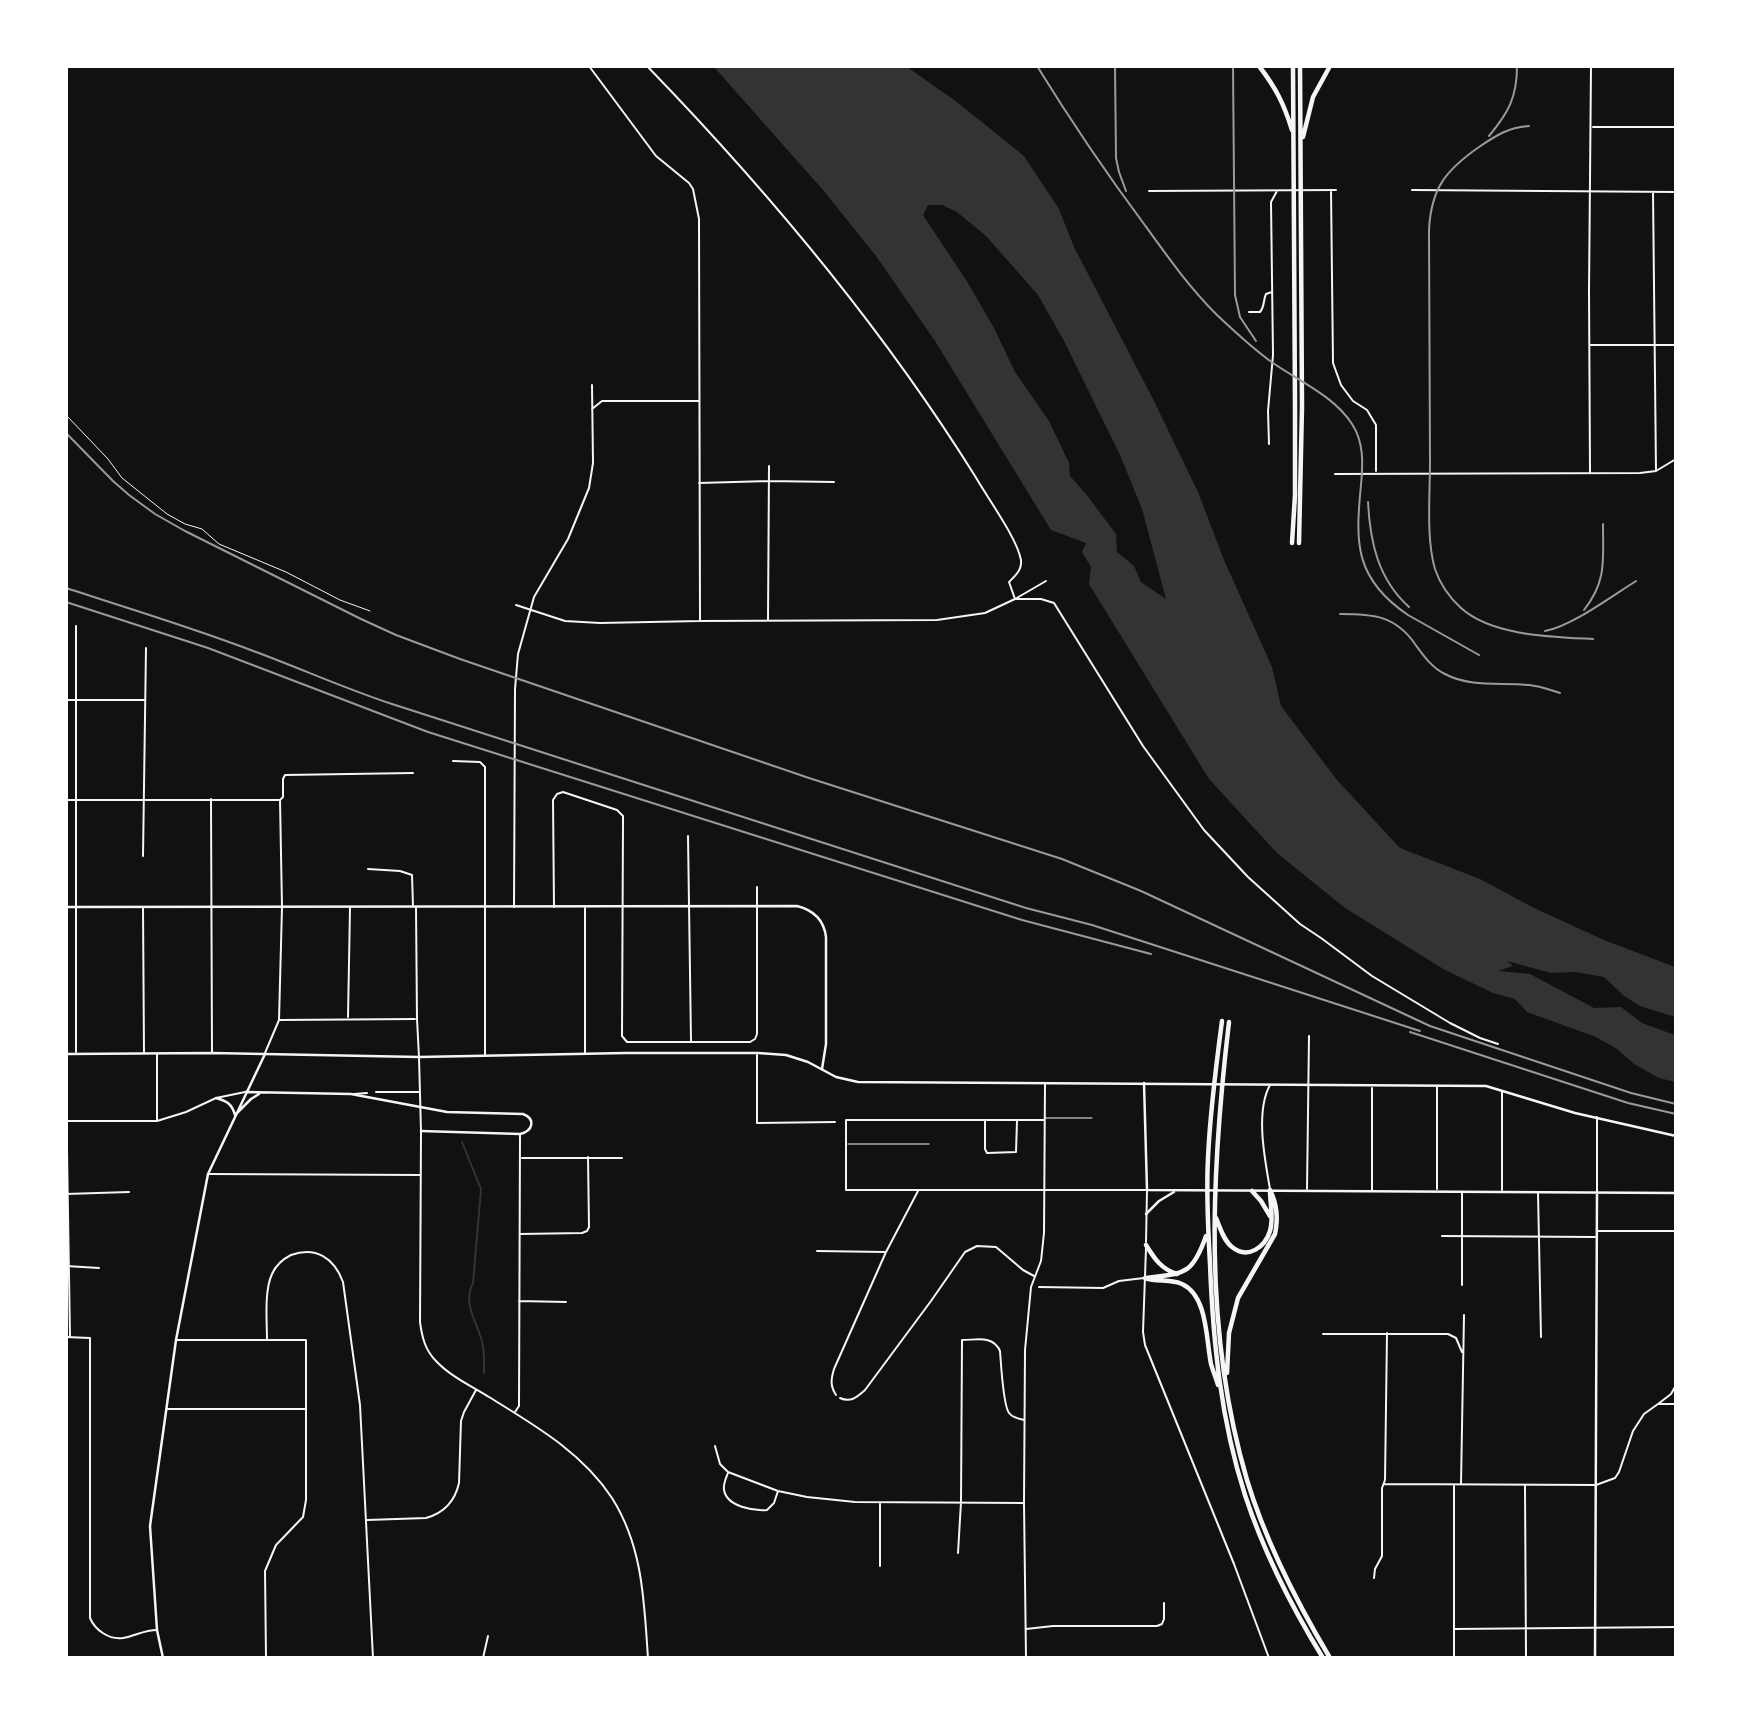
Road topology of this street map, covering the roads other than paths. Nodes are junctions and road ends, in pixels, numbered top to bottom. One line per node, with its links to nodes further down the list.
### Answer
1 (589, 66): 28 (street)
2 (647, 66): 44 (street)
3 (1259, 66): 10 (highway)
4 (1293, 66): 10 (highway)
5 (1300, 66): 11 (highway)
6 (1330, 66): 11 (highway)
7 (1591, 66): 8 (street)
8 (1591, 127): 9 (street); 17 (street)
9 (1675, 127)
10 (1294, 136): 20 (highway)
11 (1301, 144): 20 (highway)
12 (1331, 190): 13 (street); 16 (street); 37 (street)
13 (1336, 190)
14 (1412, 190): 17 (street)
15 (1149, 191): 16 (street)
16 (1277, 191): 21 (street)
17 (1590, 191): 18 (street); 23 (street)
18 (1653, 192): 19 (street); 24 (street)
19 (1675, 192)
20 (1297, 211): 26 (highway)
21 (1273, 292): 22 (street); 31 (street)
22 (1249, 312)
23 (1590, 345): 24 (street); 35 (street)
24 (1655, 345): 25 (street); 34 (street)
25 (1675, 345)
26 (1298, 346): 41 (highway); 42 (highway)
27 (592, 385): 29 (street)
28 (699, 401): 29 (street); 40 (street)
29 (592, 409): 72 (street)
30 (66, 415): 46 (lane)
31 (1269, 444)
32 (1675, 459): 34 (street)
33 (769, 466): 38 (street)
34 (1656, 471): 35 (street)
35 (1590, 472): 37 (street)
36 (1335, 474): 37 (street)
37 (1376, 474)
38 (769, 481): 39 (street); 40 (street); 48 (street)
39 (834, 482)
40 (699, 483): 47 (street)
41 (1292, 543)
42 (1299, 543)
43 (1046, 581): 44 (street)
44 (1015, 599): 48 (street); 84 (street)
45 (516, 605): 47 (street)
46 (370, 611)
47 (701, 621): 48 (street)
48 (768, 621)
49 (76, 626): 52 (street)
50 (146, 648): 53 (street)
51 (66, 700): 52 (street)
52 (75, 700): 53 (street); 59 (street)
53 (145, 700): 56 (street)
54 (453, 761): 71 (street)
55 (413, 773): 60 (street)
56 (143, 799): 57 (street); 59 (street); 62 (street)
57 (211, 799): 60 (street); 69 (street)
58 (66, 800): 59 (street)
59 (75, 800): 78 (street)
60 (280, 800): 65 (street)
61 (688, 836): 75 (street)
62 (144, 856)
63 (368, 869): 70 (street)
64 (757, 887): 76 (street)
65 (282, 906): 66 (street); 69 (street); 81 (street)
66 (350, 906): 70 (street); 79 (street)
67 (585, 906): 73 (street); 74 (street); 91 (street)
68 (144, 907): 69 (street); 78 (street); 85 (street)
69 (212, 907): 87 (street)
70 (414, 907): 71 (street); 80 (street)
71 (484, 907): 72 (street); 93 (street)
72 (514, 907): 73 (street)
73 (554, 907): 74 (street)
74 (622, 907): 75 (street); 83 (street)
75 (690, 907): 76 (street); 83 (street)
76 (757, 907): 83 (street); 95 (street)
77 (66, 908): 78 (street)
78 (75, 908): 89 (street)
79 (348, 1019): 80 (street); 81 (street)
80 (416, 1019): 94 (street)
81 (279, 1020): 90 (street)
82 (1309, 1036): 99 (street)
83 (691, 1042)
84 (1498, 1044)
85 (144, 1053): 86 (street); 89 (street)
86 (157, 1053): 87 (street); 118 (street)
87 (212, 1053): 90 (street)
88 (66, 1054): 89 (street)
89 (76, 1054)
90 (265, 1054): 94 (street); 104 (street)
91 (585, 1054): 92 (street); 93 (street)
92 (758, 1054): 95 (street); 119 (street)
93 (485, 1056): 94 (street)
94 (419, 1058): 108 (street)
95 (822, 1069): 96 (street)
96 (1045, 1083): 97 (street); 114 (street)
97 (1144, 1083): 98 (street); 132 (street)
98 (1270, 1085): 99 (street); 134 (street)
99 (1307, 1086): 101 (street); 135 (street)
100 (1437, 1086): 101 (street); 103 (street); 139 (street)
101 (1372, 1087): 136 (street)
102 (66, 1088): 117 (street)
103 (1502, 1090): 112 (street); 141 (street)
104 (246, 1092): 106 (street); 110 (street); 111 (street)
105 (376, 1092): 108 (street)
106 (262, 1093): 109 (street); 111 (street)
107 (367, 1093): 109 (street)
108 (421, 1093): 120 (street)
109 (351, 1094): 121 (street)
110 (216, 1098): 111 (street); 118 (street)
111 (235, 1115): 128 (street)
112 (1597, 1117): 122 (street); 143 (street)
113 (1092, 1118): 114 (lane)
114 (1044, 1119): 116 (street); 130 (street)
115 (985, 1120): 116 (street); 116 (street); 123 (street)
116 (1017, 1120)
117 (67, 1121): 118 (street); 145 (street)
118 (157, 1121)
119 (835, 1122)
120 (421, 1131): 121 (street); 129 (street)
121 (520, 1134): 126 (street)
122 (1675, 1136)
123 (846, 1144): 124 (lane); 131 (street)
124 (929, 1144)
125 (589, 1157): 126 (street); 127 (street); 152 (street)
126 (520, 1158): 152 (street)
127 (622, 1158)
128 (208, 1174): 129 (street); 174 (street)
129 (421, 1175): 180 (street)
130 (1044, 1189): 131 (street); 132 (street); 163 (street)
131 (918, 1190): 159 (street)
132 (1147, 1190): 133 (street); 146 (street)
133 (1177, 1190): 137 (street); 146 (street)
134 (1270, 1190): 135 (street); 137 (street); 148 (highway); 179 (highway)
135 (1307, 1190): 136 (street)
136 (1372, 1190): 139 (street)
137 (1252, 1191): 148 (highway)
138 (130, 1192): 145 (street)
139 (1437, 1192): 140 (street)
140 (1462, 1192): 141 (street); 154 (street)
141 (1502, 1192): 142 (street)
142 (1538, 1192): 143 (street); 155 (street)
143 (1597, 1193): 144 (street); 149 (street)
144 (1675, 1193)
145 (67, 1194): 160 (street)
146 (1146, 1214): 157 (street)
147 (1214, 1214): 148 (highway); 151 (highway); 179 (highway)
148 (1272, 1220)
149 (1596, 1231): 150 (street); 156 (street)
150 (1675, 1231)
151 (1208, 1232): 162 (highway); 182 (highway)
152 (520, 1234): 167 (street)
153 (1442, 1236): 154 (street)
154 (1462, 1236): 155 (street); 165 (street)
155 (1538, 1237): 156 (street); 173 (street)
156 (1596, 1237): 196 (street)
157 (1146, 1245): 162 (highway); 164 (street)
158 (817, 1251): 159 (street)
159 (886, 1252): 181 (street)
160 (68, 1266): 161 (street); 172 (street)
161 (99, 1268)
162 (1177, 1274): 164 (highway)
163 (1035, 1276): 183 (street); 189 (street)
164 (1145, 1278): 166 (street); 182 (highway); 221 (street)
165 (1462, 1285)
166 (1039, 1287)
167 (519, 1301): 168 (street); 188 (street)
168 (566, 1302)
169 (1464, 1315): 176 (street)
170 (1387, 1333): 171 (street); 176 (street); 192 (street)
171 (1323, 1334)
172 (68, 1337): 213 (street)
173 (1541, 1337)
174 (176, 1339): 175 (street); 186 (street)
175 (267, 1340): 187 (street); 201 (street)
176 (1462, 1353): 194 (street)
177 (1675, 1367): 178 (street)
178 (1675, 1384): 184 (street)
179 (1226, 1385): 223 (highway)
180 (476, 1390): 188 (street); 201 (street)
181 (836, 1395)
182 (1222, 1396): 222 (highway)
183 (840, 1398)
184 (1658, 1404): 185 (street); 196 (street)
185 (1675, 1404)
186 (166, 1409): 187 (street); 213 (street)
187 (306, 1409): 216 (street)
188 (514, 1414): 219 (street)
189 (1024, 1420): 199 (street); 200 (street)
190 (715, 1446): 191 (street)
191 (728, 1472): 197 (street); 197 (street)
192 (1384, 1484): 193 (street); 206 (street)
193 (1454, 1485): 194 (street); 211 (street)
194 (1461, 1485): 195 (street)
195 (1524, 1485): 196 (street); 212 (street)
196 (1596, 1485): 209 (street)
197 (778, 1491): 198 (street)
198 (880, 1502): 199 (street); 205 (street)
199 (961, 1502): 200 (street); 204 (street)
200 (1024, 1503): 210 (street)
201 (366, 1520): 217 (street)
202 (1675, 1529): 203 (street)
203 (1675, 1542)
204 (957, 1553)
205 (880, 1566)
206 (1374, 1578)
207 (1164, 1603): 210 (street)
208 (1675, 1627): 209 (street)
209 (1595, 1628): 212 (street); 226 (street)
210 (1026, 1629): 220 (street)
211 (1454, 1629): 212 (street); 224 (street)
212 (1526, 1629): 225 (street)
213 (158, 1630): 215 (street)
214 (488, 1636): 218 (street)
215 (163, 1657)
216 (266, 1657)
217 (373, 1657)
218 (483, 1657)
219 (648, 1657)
220 (1026, 1657)
221 (1269, 1657)
222 (1323, 1657)
223 (1330, 1657)
224 (1454, 1657)
225 (1525, 1657)
226 (1595, 1657)

